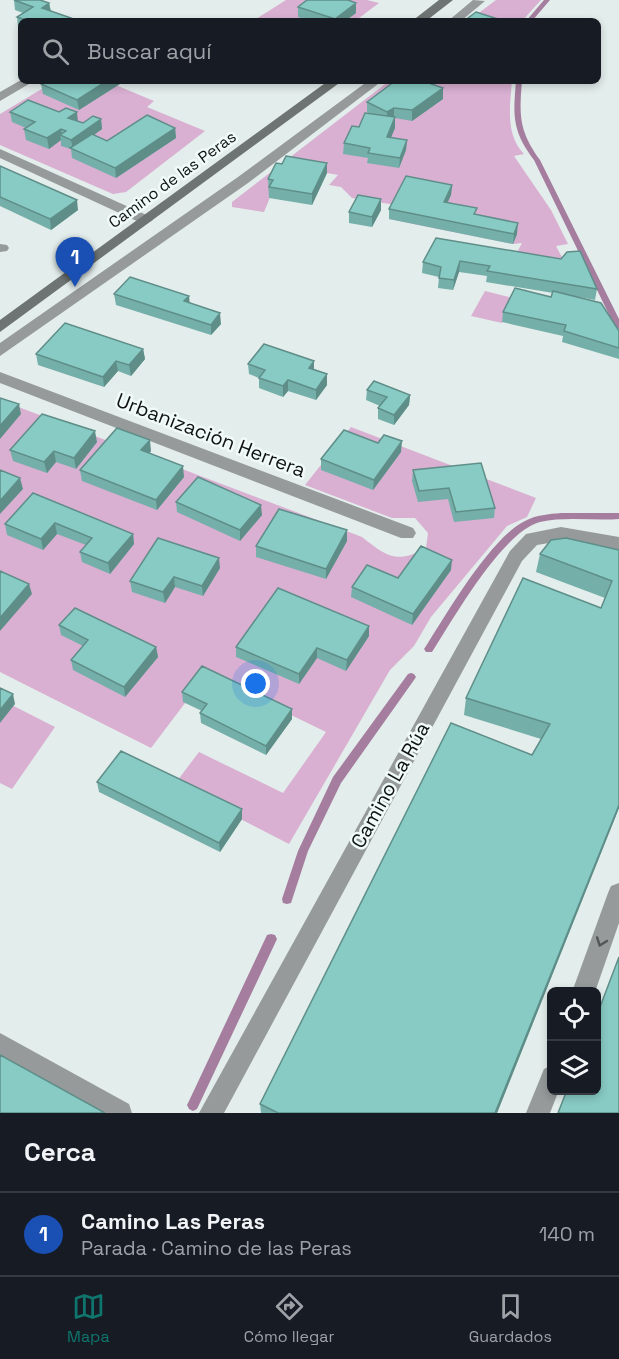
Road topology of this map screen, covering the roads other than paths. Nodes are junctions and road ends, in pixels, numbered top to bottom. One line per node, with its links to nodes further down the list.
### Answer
1 (447, 0): 3 (main road)
2 (479, 1): 4 (street)
3 (422, 18)
4 (458, 18)
5 (23, 84): 8 (street)
6 (332, 84): 10 (main road, Camino de las Peras)
7 (372, 84): 12 (street)
8 (0, 97)
9 (0, 153): 10 (street)
10 (146, 220): 11 (main road, Camino de las Peras)
11 (0, 327)
12 (0, 351)
13 (0, 377): 14 (street, Urbanización Herrera)
14 (407, 532)
15 (619, 544): 21 (street, Camino La Rúa)
16 (619, 893): 17 (street, one-way to 17)
17 (585, 987)
18 (0, 1046): 20 (street)
19 (547, 1090): 22 (street)
20 (120, 1113)
21 (211, 1113)
22 (538, 1113)

